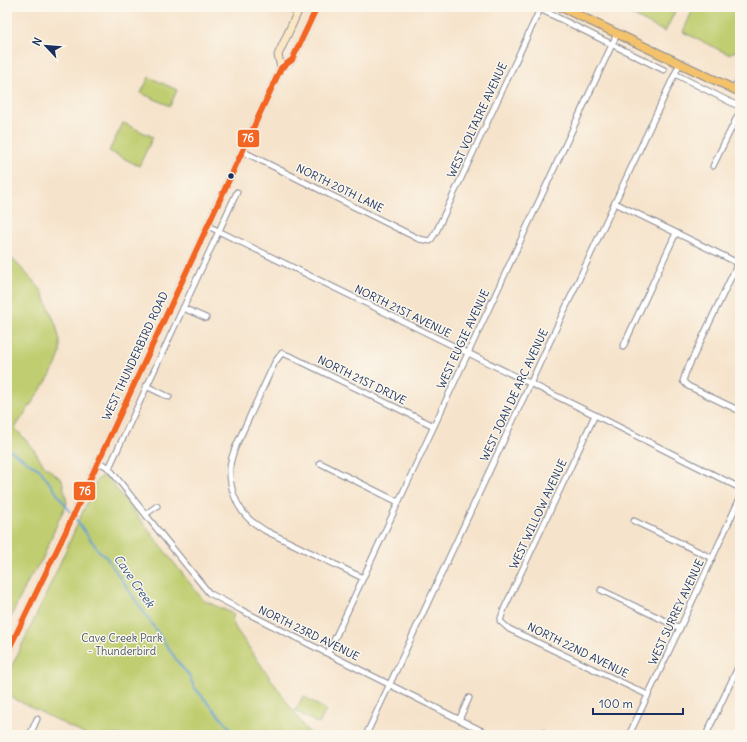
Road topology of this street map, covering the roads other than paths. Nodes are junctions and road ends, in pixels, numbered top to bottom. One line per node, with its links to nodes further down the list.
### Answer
1 (300, 7): 9 (main road, WEST THUNDERBIRD ROAD)
2 (317, 7): 9 (main road, WEST THUNDERBIRD ROAD)
3 (561, 7): 5 (main road)
4 (539, 8): 7 (street); 23 (street, WEST VOLTAIRE AVENUE)
5 (572, 9): 6 (main road)
6 (617, 34): 7 (street, WEST EUGIE AVENUE); 8 (main road)
7 (612, 44): 10 (street); 28 (street, WEST EUGIE AVENUE)
8 (680, 63): 11 (street, WEST JOAN DE ARC AVENUE); 13 (main road)
9 (281, 68): 16 (main road, WEST THUNDERBIRD ROAD)
10 (664, 70)
11 (675, 74): 14 (street); 19 (street, WEST JOAN DE ARC AVENUE)
12 (740, 77): 13 (street)
13 (737, 91)
14 (740, 107)
15 (740, 111): 17 (street)
16 (242, 151): 20 (main road, WEST THUNDERBIRD ROAD); 23 (street, NORTH 20TH LANE)
17 (713, 166)
18 (237, 192): 21 (street, WEST THUNDERBIRD ROAD)
19 (615, 203): 22 (street); 29 (street, WEST JOAN DE ARC AVENUE)
20 (208, 226): 21 (street, NORTH 21ST AVENUE); 35 (main road, WEST THUNDERBIRD ROAD)
21 (219, 231): 25 (street, WEST THUNDERBIRD ROAD); 28 (street, NORTH 21ST AVENUE)
22 (676, 232): 24 (street); 27 (street)
23 (430, 241)
24 (739, 264): 32 (street)
25 (183, 308): 26 (street); 30 (street, WEST THUNDERBIRD ROAD)
26 (206, 318)
27 (622, 347)
28 (468, 353): 29 (street, NORTH 21ST AVENUE); 34 (street, WEST EUGIE AVENUE)
29 (530, 384): 33 (street, NORTH 21ST AVENUE); 52 (street, WEST JOAN DE ARC AVENUE)
30 (146, 386): 31 (street, WEST THUNDERBIRD ROAD); 37 (street, WEST THUNDERBIRD ROAD)
31 (169, 397)
32 (740, 411)
33 (595, 415): 38 (street, NORTH 21ST AVENUE); 47 (street, WEST WILLOW AVENUE)
34 (434, 426): 40 (street, WEST EUGIE AVENUE); 45 (street, NORTH 21ST DRIVE)
35 (98, 462): 37 (street, NORTH 23RD AVENUE); 49 (main road, WEST THUNDERBIRD ROAD)
36 (320, 463): 40 (street)
37 (109, 468): 42 (street, NORTH 23RD AVENUE)
38 (740, 488)
39 (740, 498): 44 (street, WEST SURREY AVENUE)
40 (398, 502): 45 (street, WEST EUGIE AVENUE)
41 (157, 506): 42 (street)
42 (146, 514): 50 (street, NORTH 23RD AVENUE)
43 (634, 521): 44 (street)
44 (712, 558): 48 (street, WEST SURREY AVENUE)
45 (363, 578): 50 (street, WEST EUGIE AVENUE)
46 (601, 590): 48 (street)
47 (500, 621): 53 (street, NORTH 22ND AVENUE)
48 (680, 628): 53 (street, WEST SURREY AVENUE)
49 (7, 653)
50 (328, 653): 52 (street, NORTH 23RD AVENUE)
51 (740, 663): 61 (street)
52 (390, 685): 56 (street, NORTH 23RD AVENUE); 58 (street, WEST JOAN DE ARC AVENUE)
53 (648, 695): 60 (street, WEST SURREY AVENUE)
54 (469, 698): 56 (street)
55 (37, 720): 57 (street)
56 (459, 720): 59 (street, NORTH 23RD AVENUE)
57 (30, 735)
58 (366, 735)
59 (490, 735)
60 (629, 735)
61 (706, 735)

